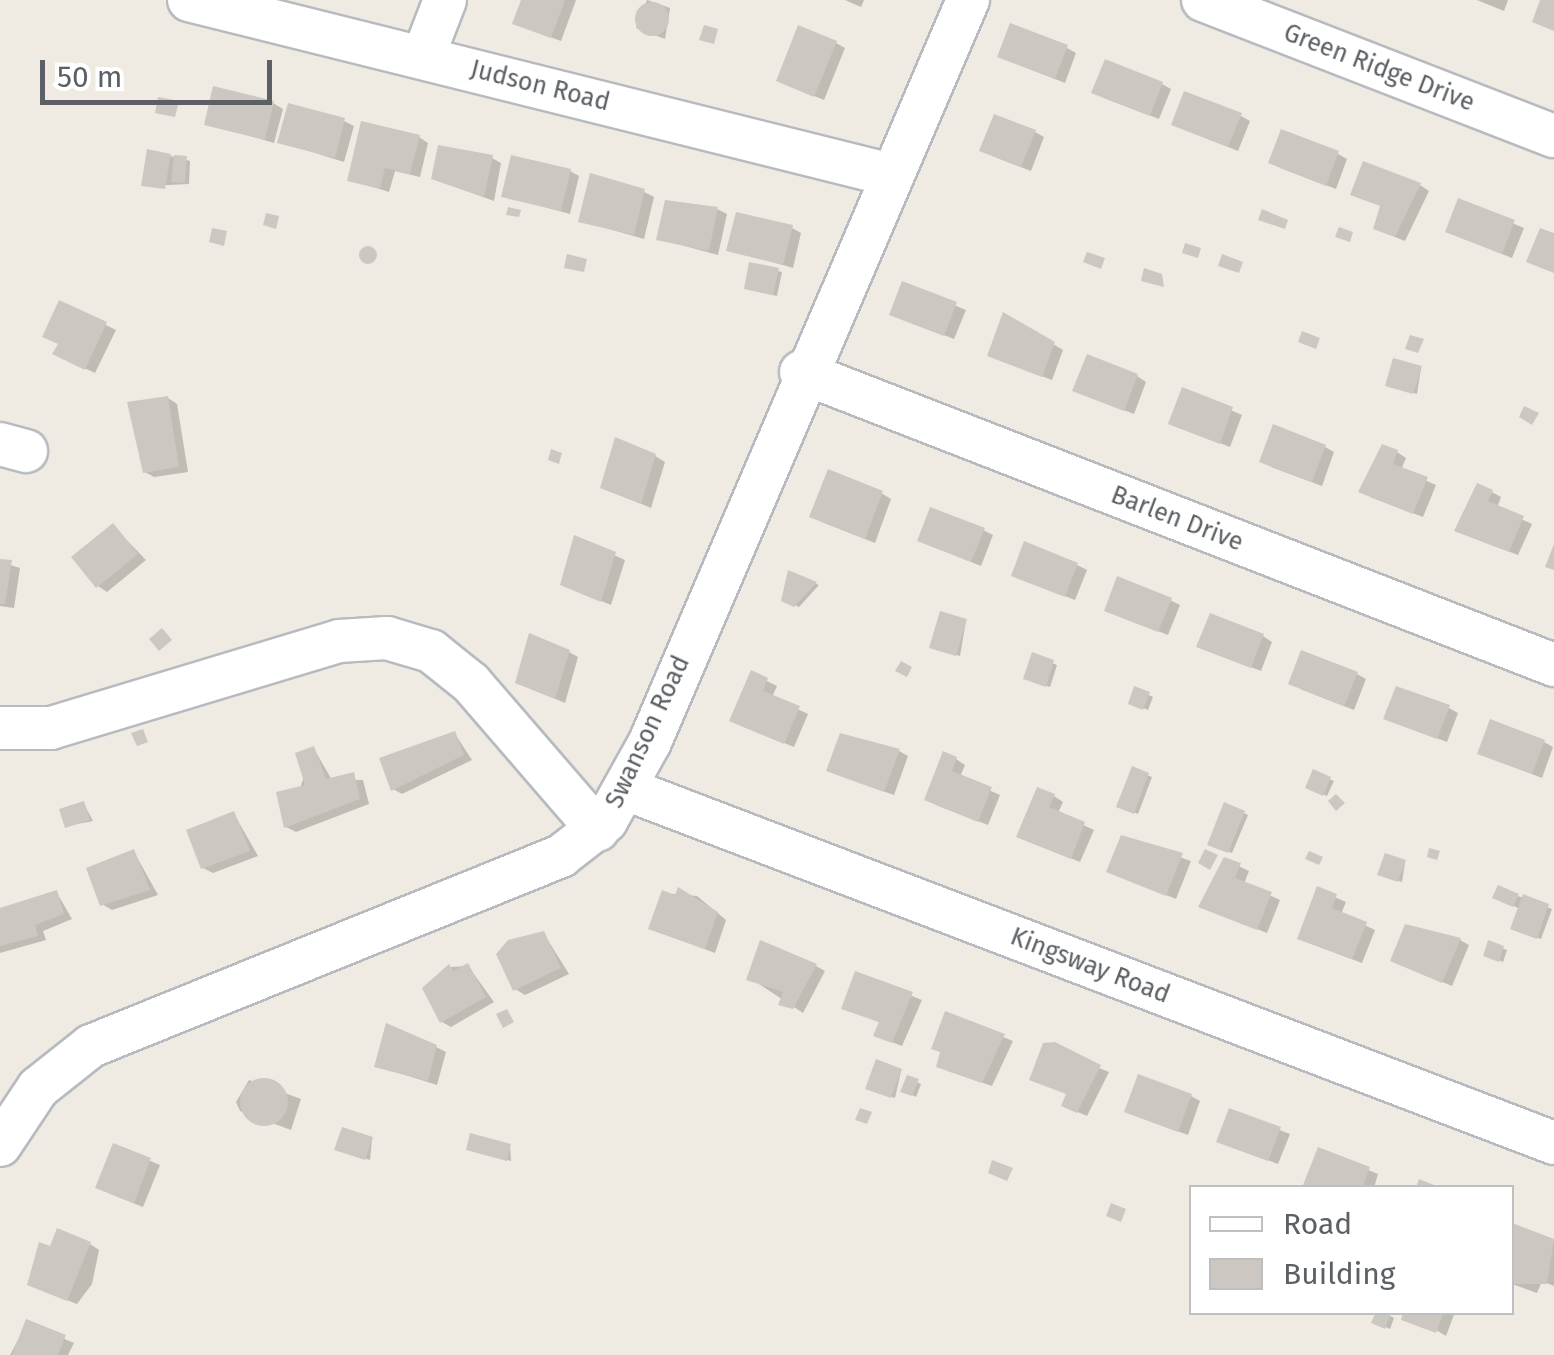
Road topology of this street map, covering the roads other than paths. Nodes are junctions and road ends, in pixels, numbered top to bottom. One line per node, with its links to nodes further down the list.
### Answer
1 (188, 0): 5 (street, Judson Road)
2 (445, 0): 5 (street)
3 (968, 0): 7 (street, Swanson Road)
4 (1204, 0): 6 (street, Green Ridge Drive)
5 (423, 57): 7 (street, Judson Road)
6 (1554, 136)
7 (891, 175): 8 (street, Swanson Road)
8 (801, 372): 9 (street, Barlen Drive); 11 (street, Swanson Road)
9 (1554, 666)
10 (0, 728): 12 (street)
11 (626, 789): 12 (street, Swanson Road); 14 (street, Kingsway Road)
12 (598, 830): 13 (street, Swanson Road)
13 (0, 1144)
14 (1554, 1144)

